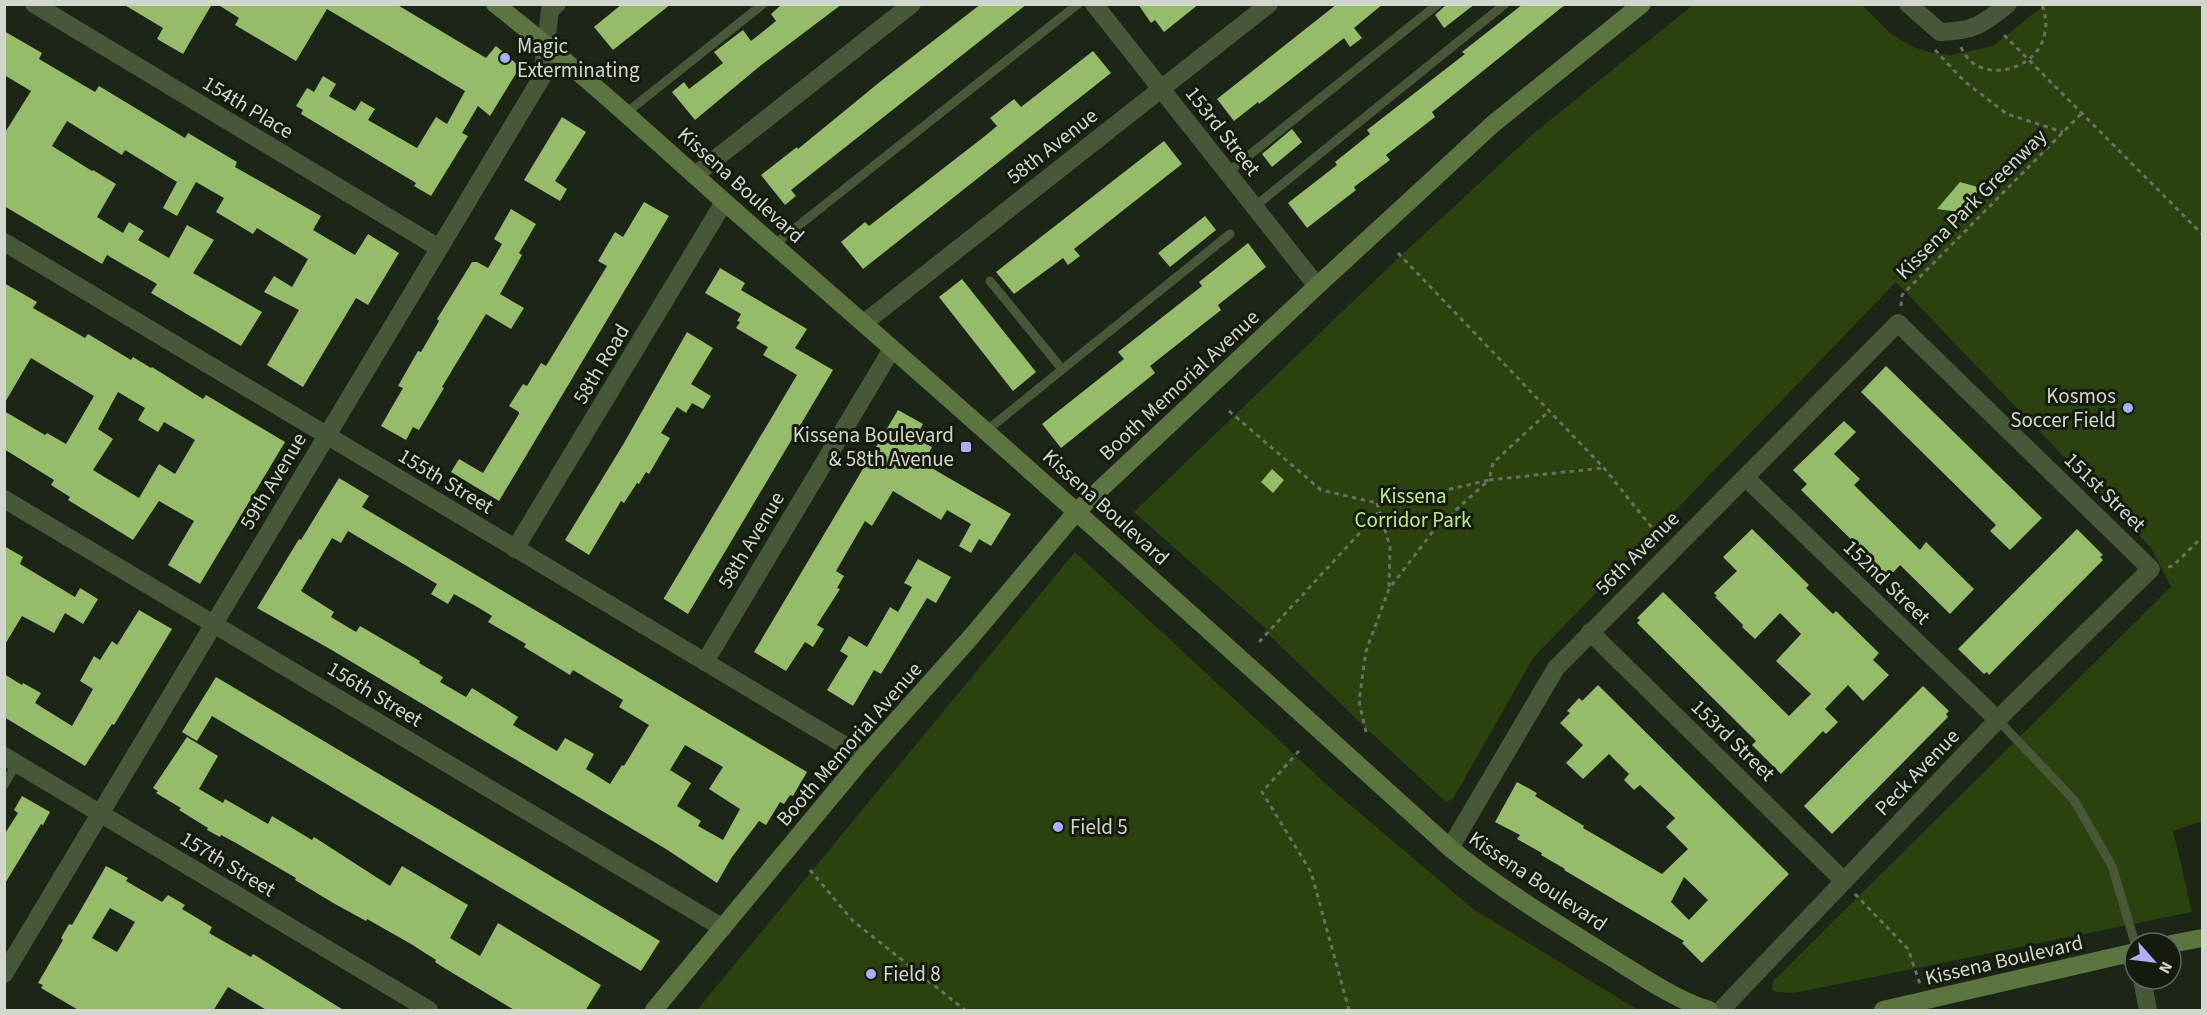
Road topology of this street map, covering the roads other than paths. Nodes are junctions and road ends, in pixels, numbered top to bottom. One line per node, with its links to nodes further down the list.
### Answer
1 (34, 4): 24 (street, 154th Place)
2 (495, 4): 14 (main road, Kissena Boulevard)
3 (557, 4): 14 (street, 59th Avenue)
4 (764, 4): 16 (lane)
5 (912, 4): 18 (street)
6 (1078, 4): 23 (lane)
7 (1269, 4): 15 (street, 58th Avenue)
8 (1438, 4): 17 (lane)
9 (1505, 4): 20 (lane)
10 (1642, 4): 26 (main road, Booth Memorial Avenue)
11 (1908, 4): 12 (street)
12 (2008, 4)
13 (1094, 5): 15 (street, 153rd Street)
14 (546, 47): 16 (main road, Kissena Boulevard); 24 (street, 59th Avenue)
15 (1161, 89): 17 (street, 153rd Street); 27 (street, 58th Avenue)
16 (626, 113): 18 (main road, Kissena Boulevard)
17 (1227, 172): 20 (street, 153rd Street)
18 (695, 175): 19 (main road, Kissena Boulevard)
19 (724, 202): 23 (main road, Kissena Boulevard); 36 (street, 58th Road)
20 (1254, 207): 26 (street, 153rd Street)
21 (1230, 234): 30 (lane)
22 (4, 242): 32 (street, 155th Street)
23 (774, 245): 27 (main road, Kissena Boulevard)
24 (439, 248): 32 (street, 59th Avenue)
25 (990, 281): 30 (lane)
26 (1317, 286): 35 (main road, Booth Memorial Avenue)
27 (864, 323): 29 (main road, Kissena Boulevard)
28 (1898, 323): 33 (street, 56th Avenue); 37 (street, 151st Street)
29 (892, 349): 31 (main road, Kissena Boulevard); 40 (street, 58th Avenue)
30 (1062, 369): 31 (lane)
31 (986, 431): 35 (main road, Kissena Boulevard)
32 (326, 436): 36 (street, 155th Street); 38 (street, 59th Avenue)
33 (1745, 477): 39 (street, 56th Avenue); 41 (street, 152nd Street)
34 (4, 499): 38 (street, 156th Street)
35 (1077, 511): 42 (main road, Booth Memorial Avenue); 46 (main road, Kissena Boulevard)
36 (515, 549): 40 (street, 155th Street)
37 (2151, 568): 41 (street, Peck Avenue)
38 (214, 624): 45 (street, 59th Avenue); 48 (street, 156th Street)
39 (1590, 632): 46 (street, 56th Avenue); 47 (street, 153rd Street)
40 (705, 662): 42 (street, 155th Street)
41 (1998, 720): 47 (street, Peck Avenue); 49 (lane)
42 (864, 757): 48 (main road, Booth Memorial Avenue)
43 (11, 759): 44 (lane); 45 (street, 157th Street)
44 (4, 785)
45 (100, 813): 53 (street, 59th Avenue); 56 (street, 157th Street)
46 (1450, 848): 58 (main road, Kissena Boulevard)
47 (1844, 881): 59 (street, Peck Avenue)
48 (723, 928): 57 (main road, Booth Memorial Avenue)
49 (2131, 931)
50 (2202, 938): 51 (main road)
51 (2183, 942)
52 (2123, 955): 55 (main road, Kissena Boulevard)
53 (4, 974)
54 (2144, 991): 61 (street)
55 (1925, 1006): 60 (main road, Kissena Boulevard)
56 (429, 1011)
57 (654, 1011)
58 (1709, 1011)
59 (1721, 1011)
60 (1883, 1011)
61 (2148, 1011)

